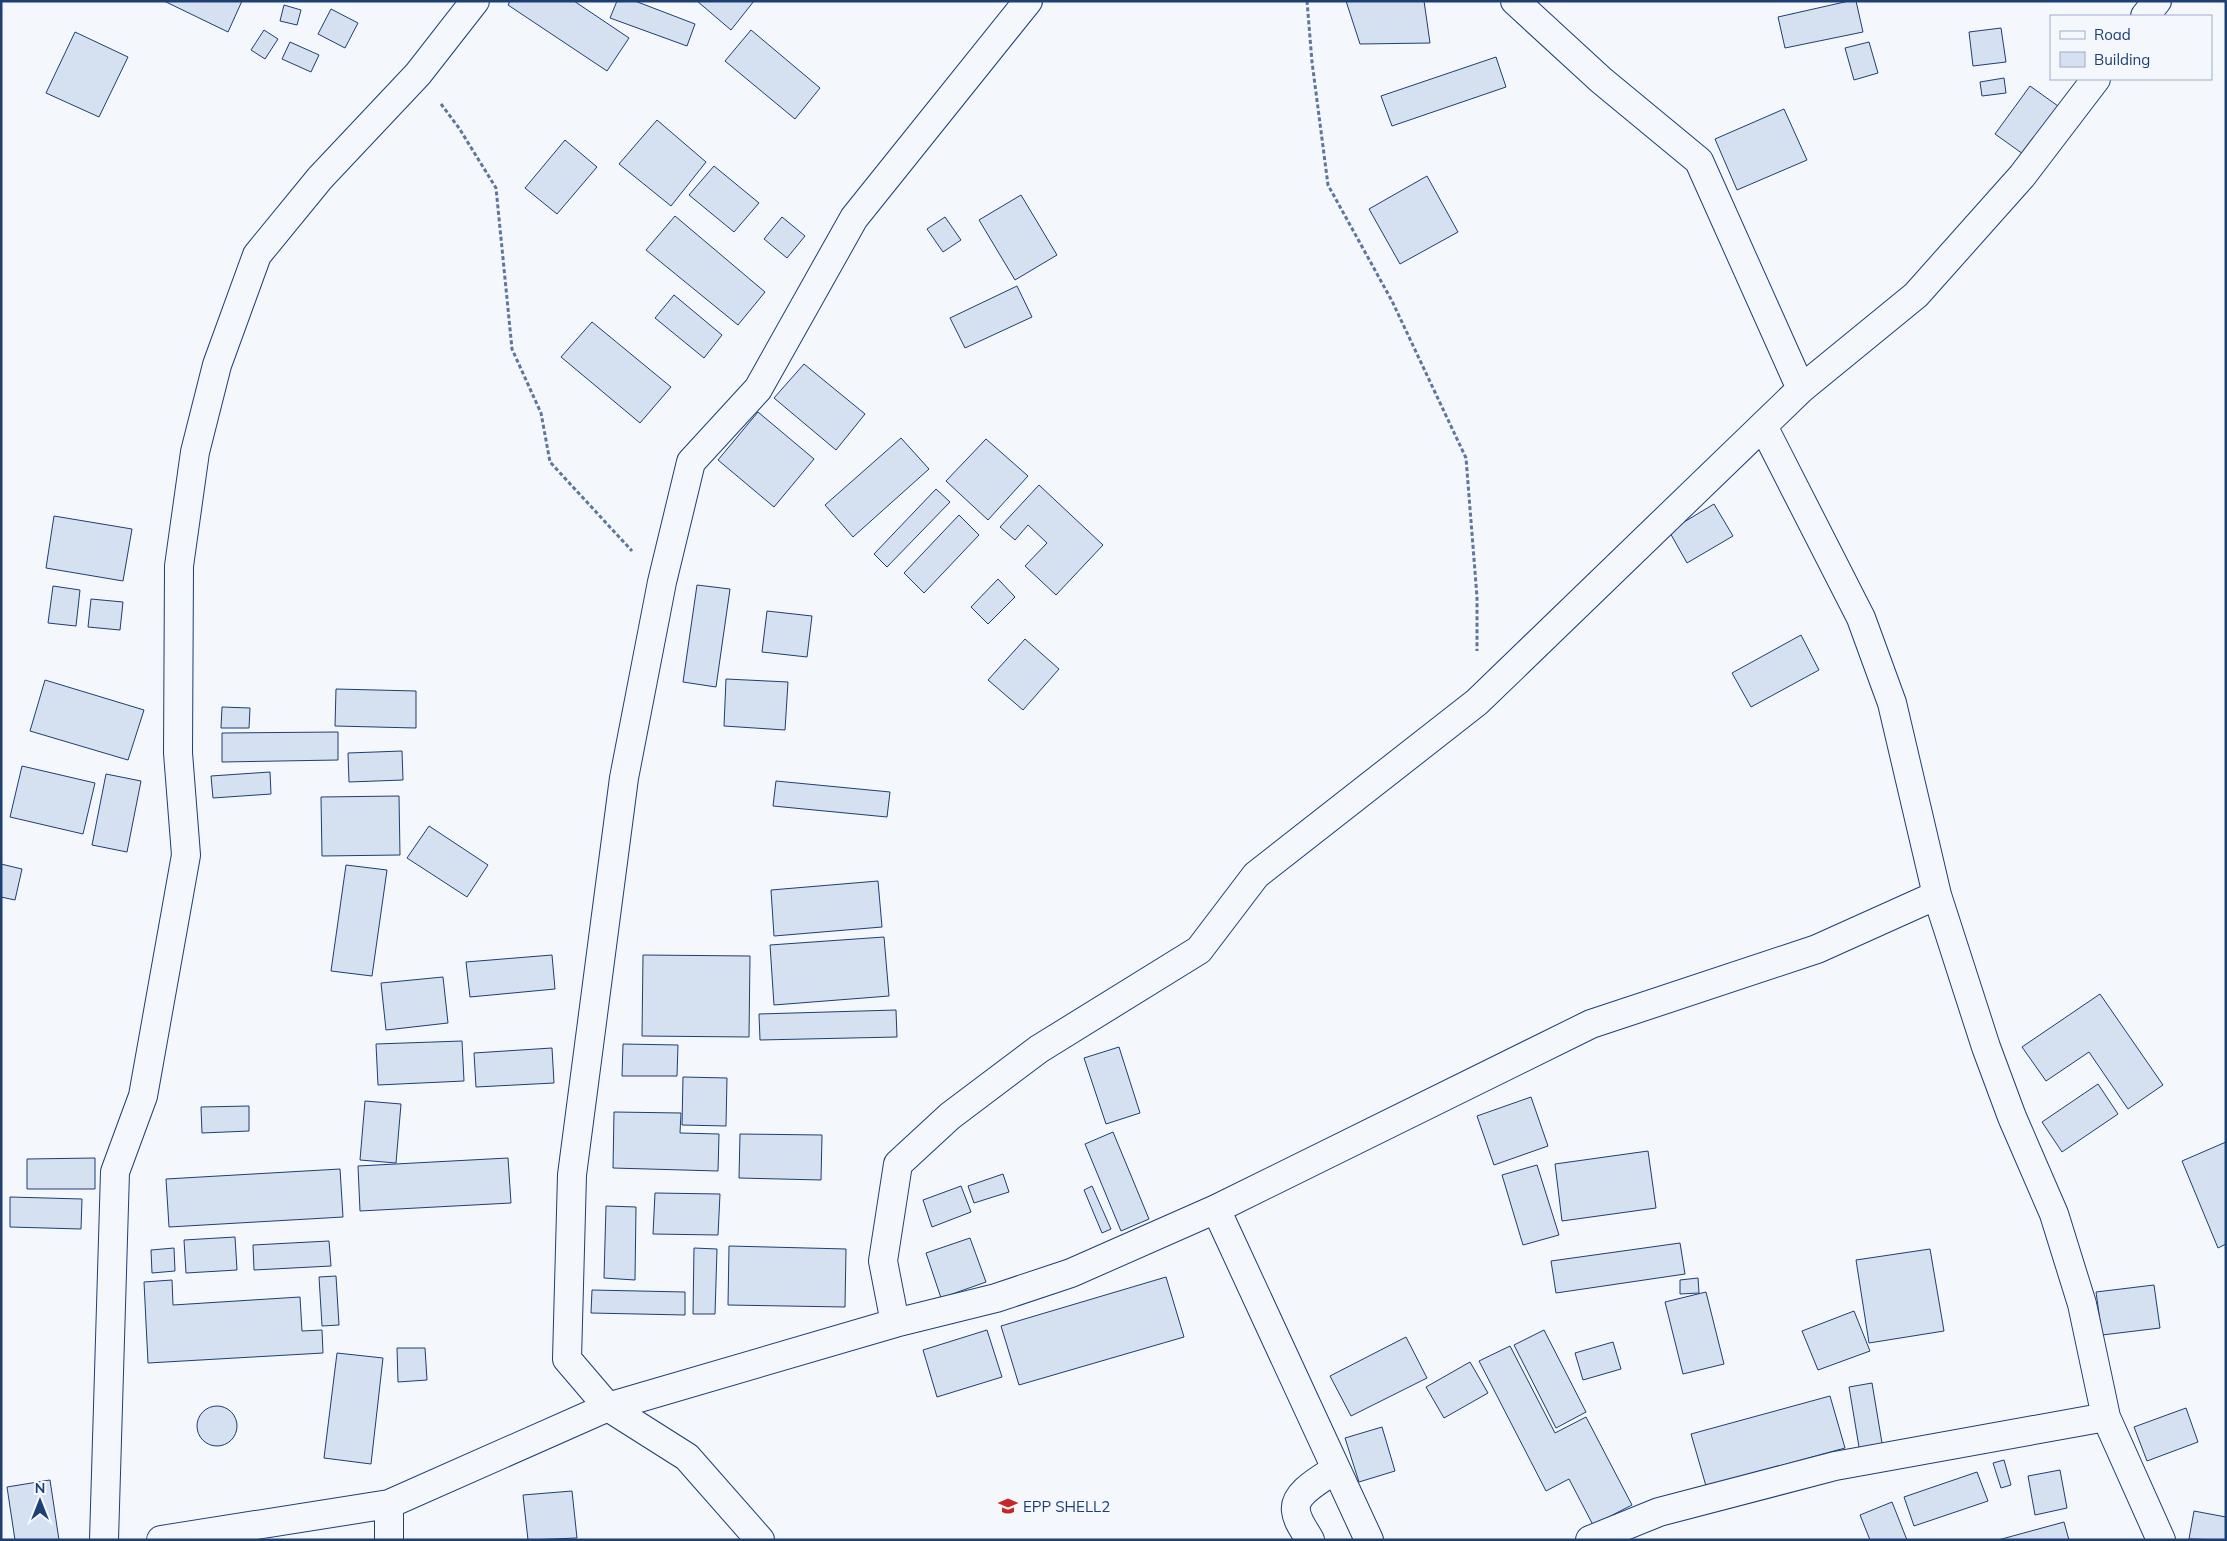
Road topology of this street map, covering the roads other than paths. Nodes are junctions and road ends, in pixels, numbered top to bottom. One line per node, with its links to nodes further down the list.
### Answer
1 (475, 1): 16 (street)
2 (1515, 1): 7 (street)
3 (2158, 1): 5 (street)
4 (1024, 2): 12 (street)
5 (2147, 15)
6 (2095, 80): 7 (street)
7 (1801, 389): 8 (street)
8 (1763, 426): 9 (street); 11 (street)
9 (1937, 895): 10 (street); 13 (street)
10 (1216, 1209): 11 (street); 14 (street)
11 (895, 1323): 12 (street)
12 (608, 1407): 15 (street); 19 (street)
13 (2106, 1417): 22 (street); 23 (street)
14 (1336, 1469): 20 (street); 21 (street)
15 (389, 1504): 17 (street); 18 (street)
16 (104, 1540)
17 (162, 1540)
18 (389, 1540)
19 (760, 1540)
20 (1310, 1540)
21 (1369, 1540)
22 (1590, 1540)
23 (2161, 1540)

